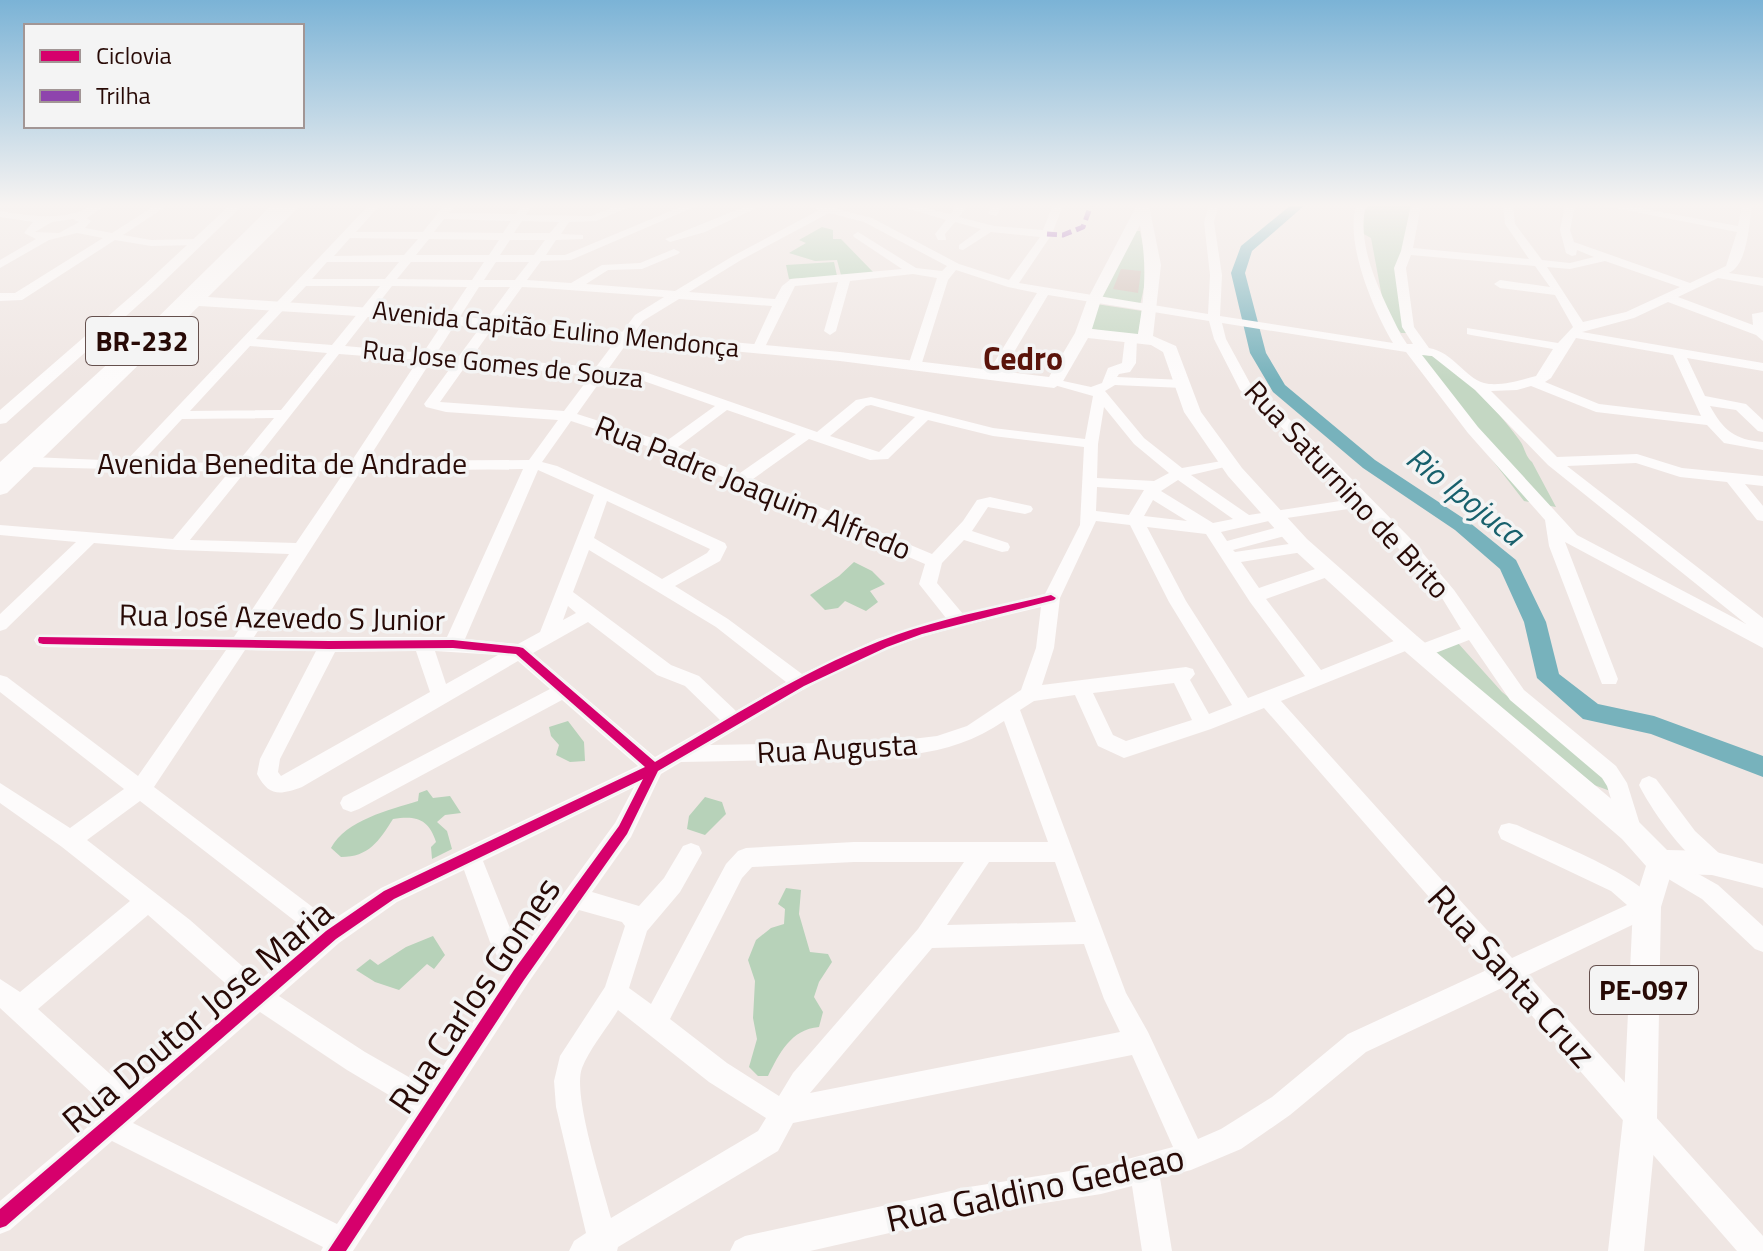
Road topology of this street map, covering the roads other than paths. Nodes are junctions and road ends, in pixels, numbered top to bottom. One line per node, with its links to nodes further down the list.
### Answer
1 (71, 263): 43 (street)
2 (173, 263): 85 (main road, BR-232)
3 (201, 263): 92 (highway, BR-232)
4 (222, 263): 101 (highway, BR-232)
5 (235, 263): 46 (main road, BR-232)
6 (323, 263): 31 (street)
7 (404, 263): 33 (street)
8 (490, 263): 35 (street)
9 (532, 263): 34 (street)
10 (648, 263): 38 (street)
11 (731, 263): 42 (street)
12 (901, 263): 27 (street)
13 (950, 263): 26 (street)
14 (1027, 263): 37 (street)
15 (1113, 263): 45 (main road)
16 (1154, 263): 49 (main road)
17 (1214, 263): 52 (street, Rua Saturnino de Brito)
18 (1368, 263): 65 (street)
19 (1401, 263): 65 (street)
20 (1533, 263): 24 (street)
21 (1583, 263): 25 (street)
22 (1624, 263): 39 (street)
23 (1734, 263): 29 (street)
24 (1539, 264): 25 (street); 41 (street)
25 (1577, 265)
26 (955, 266): 28 (street); 37 (street)
27 (913, 271): 28 (street); 30 (street)
28 (943, 275): 70 (street)
29 (1718, 275): 32 (street); 39 (street)
30 (845, 278): 47 (street); 55 (street)
31 (305, 282): 33 (street); 48 (street)
32 (1763, 282)
33 (389, 283): 35 (street); 50 (street)
34 (517, 283): 35 (street); 38 (street); 54 (street)
35 (476, 284): 53 (street)
36 (1500, 284): 41 (street)
37 (1012, 285): 40 (street)
38 (572, 287): 42 (street)
39 (1691, 287): 44 (street)
40 (1044, 291): 45 (street); 73 (street)
41 (1559, 292): 57 (street)
42 (673, 295): 47 (street); 60 (street)
43 (0, 297)
44 (1669, 298): 57 (street); 59 (street)
45 (1094, 300): 49 (street); 58 (main road)
46 (196, 301): 48 (main road, Avenida Capitão Eulino Mendonça); 93 (main road, BR-232)
47 (779, 303): 66 (street)
48 (283, 304): 50 (main road, Avenida Capitão Eulino Mendonça); 62 (street)
49 (1150, 309): 52 (street); 61 (main road)
50 (366, 311): 53 (main road, Avenida Capitão Eulino Mendonça); 63 (street)
51 (1760, 317): 59 (street)
52 (1214, 319): 65 (street); 109 (street, Rua Saturnino de Brito)
53 (453, 320): 54 (main road, Avenida Capitão Eulino Mendonça); 68 (street)
54 (488, 324): 60 (main road, Avenida Capitão Eulino Mendonça); 69 (street)
55 (830, 331)
56 (1471, 331): 64 (street)
57 (1576, 331): 64 (street); 67 (street)
58 (1083, 333): 61 (main road); 75 (main road)
59 (1762, 335)
60 (625, 337): 66 (main road, Avenida Capitão Eulino Mendonça); 72 (street)
61 (1138, 338): 77 (street); 78 (main road)
62 (245, 342): 63 (street, Rua Jose Gomes de Souza); 83 (street)
63 (338, 347): 68 (street, Rua Jose Gomes de Souza); 81 (street)
64 (1561, 347): 74 (street)
65 (1411, 348): 76 (street); 116 (street)
66 (758, 349): 70 (main road, Avenida Capitão Eulino Mendonça)
67 (1678, 352): 71 (street); 79 (street)
68 (429, 356): 69 (street, Rua Jose Gomes de Souza); 98 (street)
69 (462, 359): 72 (street, Rua Jose Gomes de Souza); 84 (street, Rua Padre Joaquim Alfredo)
70 (915, 366): 73 (main road, Avenida Capitão Eulino Mendonça)
71 (1763, 367)
72 (598, 371): 80 (street, Rua Jose Gomes de Souza); 84 (street)
73 (994, 374): 75 (main road, Avenida Capitão Eulino Mendonça)
74 (1533, 382): 76 (street); 86 (street)
75 (1054, 383): 77 (street)
76 (1480, 387): 95 (street)
77 (1101, 389): 78 (street); 89 (street); 100 (street)
78 (1186, 392): 94 (main road)
79 (1702, 400): 86 (street); 87 (street)
80 (726, 404): 88 (street, Rua Jose Gomes de Souza); 91 (street)
81 (285, 414): 83 (street); 99 (street)
82 (926, 414): 88 (street); 88 (street, Rua Jose Gomes de Souza); 89 (street)
83 (178, 415): 97 (street)
84 (568, 416): 91 (street, Rua Padre Joaquim Alfredo); 96 (street)
85 (0, 418)
86 (1712, 421): 90 (street)
87 (1763, 428)
88 (813, 435): 103 (street)
89 (1091, 444): 105 (street)
90 (1763, 446)
91 (667, 448): 103 (street, Rua Padre Joaquim Alfredo)
92 (0, 453)
93 (31, 462): 97 (street, Avenida Benedita de Andrade); 106 (main road)
94 (1228, 462): 100 (street); 115 (main road)
95 (1553, 462): 102 (street); 136 (street)
96 (533, 464): 98 (street, Avenida Benedita de Andrade); 108 (street); 143 (street)
97 (131, 465): 99 (street, Avenida Benedita de Andrade)
98 (358, 466): 99 (street, Avenida Benedita de Andrade); 125 (street)
99 (240, 467): 122 (street)
100 (1178, 473): 107 (street); 114 (street)
101 (0, 474)
102 (1731, 477): 104 (street); 112 (street)
103 (741, 480): 127 (street, Rua Padre Joaquim Alfredo)
104 (1763, 481)
105 (1090, 482): 107 (street); 111 (street)
106 (0, 489)
107 (1154, 489): 113 (street); 117 (street)
108 (603, 492): 121 (street); 129 (street)
109 (1366, 502): 115 (street); 137 (street, Rua Saturnino de Brito)
110 (1025, 509): 119 (street)
111 (1089, 515): 113 (street); 132 (street)
112 (1763, 516)
113 (1135, 519): 117 (street); 156 (street)
114 (1246, 521): 115 (street); 117 (street)
115 (1280, 522): 124 (main road); 126 (street)
116 (1559, 528): 140 (street); 147 (street)
117 (1211, 529): 126 (street)
118 (0, 530): 120 (street)
119 (962, 533): 123 (street); 127 (street)
120 (91, 537): 122 (street); 135 (street)
121 (585, 540): 129 (street); 130 (street)
122 (177, 545): 125 (street)
123 (1002, 547)
124 (1303, 547): 126 (street); 128 (main road)
125 (303, 549): 141 (street)
126 (1228, 552): 131 (street)
127 (934, 561): 134 (street)
128 (1330, 570): 131 (street); 145 (main road)
129 (664, 585): 150 (street)
130 (564, 594): 133 (street); 138 (street)
131 (1255, 596): 148 (street)
132 (1051, 598): 134 (street, Rua Doutor Jose Maria); 154 (street)
133 (590, 613): 138 (street); 157 (street)
134 (958, 620): 150 (street, Rua Doutor Jose Maria)
135 (0, 625)
136 (1763, 628)
137 (1474, 631): 145 (street); 165 (street, Rua Saturnino de Brito)
138 (548, 636): 146 (street)
139 (43, 640): 141 (street, Rua José Azevedo S Junior)
140 (1763, 641)
141 (240, 643): 144 (street, Rua José Azevedo S Junior); 162 (street)
142 (424, 644): 143 (street, Rua José Azevedo S Junior); 144 (street, Rua José Azevedo S Junior); 153 (street)
143 (453, 644): 146 (street, Rua José Azevedo S Junior)
144 (329, 645): 153 (street)
145 (1415, 647): 148 (street); 165 (main road)
146 (519, 651): 152 (street); 153 (street)
147 (1609, 679)
148 (1318, 680): 155 (street)
149 (0, 682): 162 (street)
150 (800, 683): 157 (street, Rua Doutor Jose Maria)
151 (1081, 687): 154 (street); 158 (street); 158 (street)
152 (562, 691): 160 (street); 164 (street)
153 (441, 695)
154 (1019, 700): 159 (street, Rua Augusta); 168 (street)
155 (1268, 700): 156 (street); 183 (street, Rua Santa Cruz)
156 (1244, 708): 158 (street)
157 (733, 720): 159 (street, Rua Doutor Jose Maria)
158 (1204, 724)
159 (678, 754): 160 (street, Rua Doutor Jose Maria)
160 (654, 768): 171 (street, Rua Doutor Jose Maria); 175 (street, Rua Carlos Gomes)
161 (1649, 785): 172 (street)
162 (141, 788): 167 (street); 180 (street)
163 (0, 792): 167 (street)
164 (351, 803)
165 (1631, 831): 173 (main road)
166 (1509, 832): 177 (street)
167 (70, 840): 176 (street)
168 (1063, 852): 170 (street); 179 (street)
169 (691, 853): 178 (street)
170 (982, 854): 181 (street); 189 (street)
171 (470, 857): 180 (street, Rua Doutor Jose Maria); 184 (street)
172 (1713, 862): 173 (main road); 174 (main road)
173 (1661, 863): 177 (main road, PE-097); 182 (street)
174 (1763, 876)
175 (574, 898): 178 (street); 184 (street, Rua Carlos Gomes)
176 (147, 901): 187 (street); 188 (street)
177 (1647, 907): 183 (street, Rua Galdino Gedeao); 193 (main road, PE-097)
178 (637, 925): 186 (street)
179 (1090, 933): 181 (street); 190 (street)
180 (331, 935): 187 (street, Rua Doutor Jose Maria)
181 (926, 937): 194 (street)
182 (1763, 941)
183 (1506, 971): 193 (street, Rua Santa Cruz); 195 (street, Rua Galdino Gedeao)
184 (519, 975): 191 (street, Rua Carlos Gomes)
185 (0, 991): 188 (street)
186 (615, 993): 189 (street); 199 (street)
187 (259, 997): 191 (street); 192 (street, Rua Doutor Jose Maria)
188 (20, 1008): 192 (street)
189 (656, 1020): 194 (street)
190 (1139, 1041): 194 (street); 195 (street)
191 (432, 1105): 198 (street, Rua Carlos Gomes)
192 (120, 1118): 197 (street, Rua Doutor Jose Maria); 198 (street)
193 (1640, 1119): 202 (main road, PE-097); 203 (street, Rua Santa Cruz)
194 (780, 1120): 199 (street)
195 (1191, 1156): 196 (street, Rua Galdino Gedeao)
196 (1144, 1169): 200 (street, Rua Galdino Gedeao); 201 (street)
197 (0, 1220)
198 (338, 1246)
199 (597, 1247)
200 (745, 1251)
201 (1157, 1251)
202 (1626, 1251)
203 (1757, 1251)

